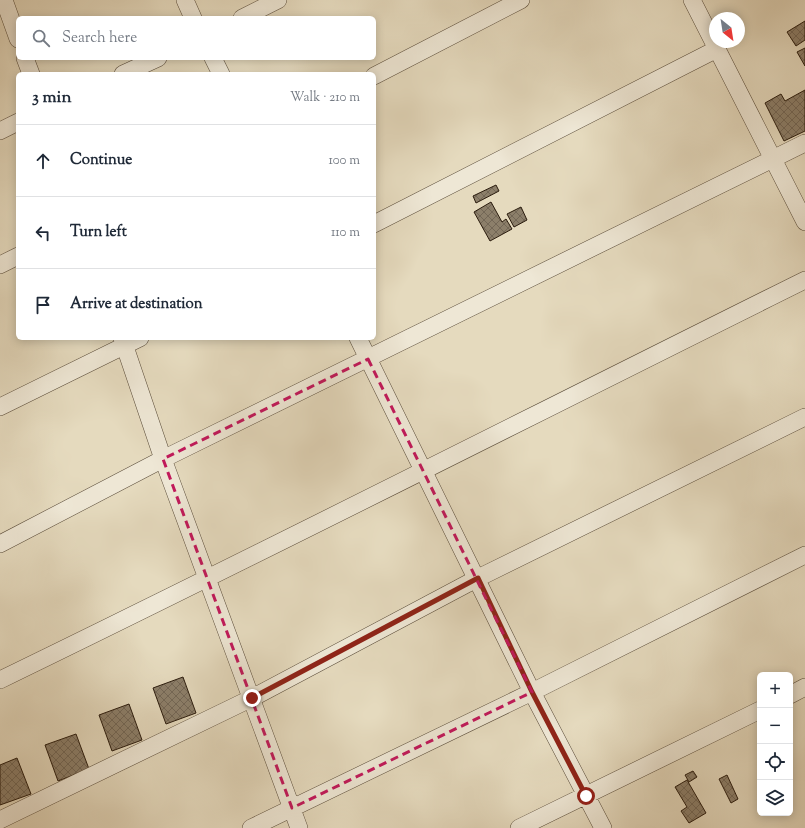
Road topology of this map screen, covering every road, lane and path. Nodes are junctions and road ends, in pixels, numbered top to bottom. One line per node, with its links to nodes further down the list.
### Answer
1 (4, 0): 8 (street)
2 (185, 0): 6 (street)
3 (278, 0): 7 (street)
4 (521, 0): 16 (street)
5 (692, 0): 9 (street)
6 (192, 16)
7 (246, 16)
8 (16, 33)
9 (717, 49): 20 (street); 22 (street)
10 (26, 60): 13 (street)
11 (154, 60): 14 (street)
12 (214, 60): 15 (street)
13 (30, 72)
14 (127, 72)
15 (220, 72)
16 (376, 75)
17 (16, 123): 18 (street)
18 (0, 132)
19 (805, 143): 20 (street)
20 (772, 159): 21 (street); 28 (street)
21 (805, 222)
22 (376, 223)
23 (16, 257): 24 (street)
24 (0, 265)
25 (805, 280): 32 (street)
26 (359, 340): 28 (street)
27 (123, 342): 29 (street); 31 (street)
28 (368, 359): 31 (street); 32 (street)
29 (0, 407)
30 (805, 417): 35 (street)
31 (163, 459): 33 (street); 36 (street)
32 (423, 470): 35 (street); 36 (street)
33 (0, 544)
34 (805, 555): 39 (street)
35 (478, 578): 39 (street); 41 (street)
36 (208, 579): 37 (street); 41 (street)
37 (0, 680)
38 (805, 687): 40 (street)
39 (532, 692): 43 (street); 44 (street)
40 (793, 693)
41 (252, 698): 44 (street); 45 (street)
42 (757, 711): 43 (street)
43 (586, 796): 48 (street); 49 (street)
44 (292, 808): 46 (street); 47 (street)
45 (0, 820)
46 (251, 828)
47 (299, 828)
48 (519, 828)
49 (603, 828)

